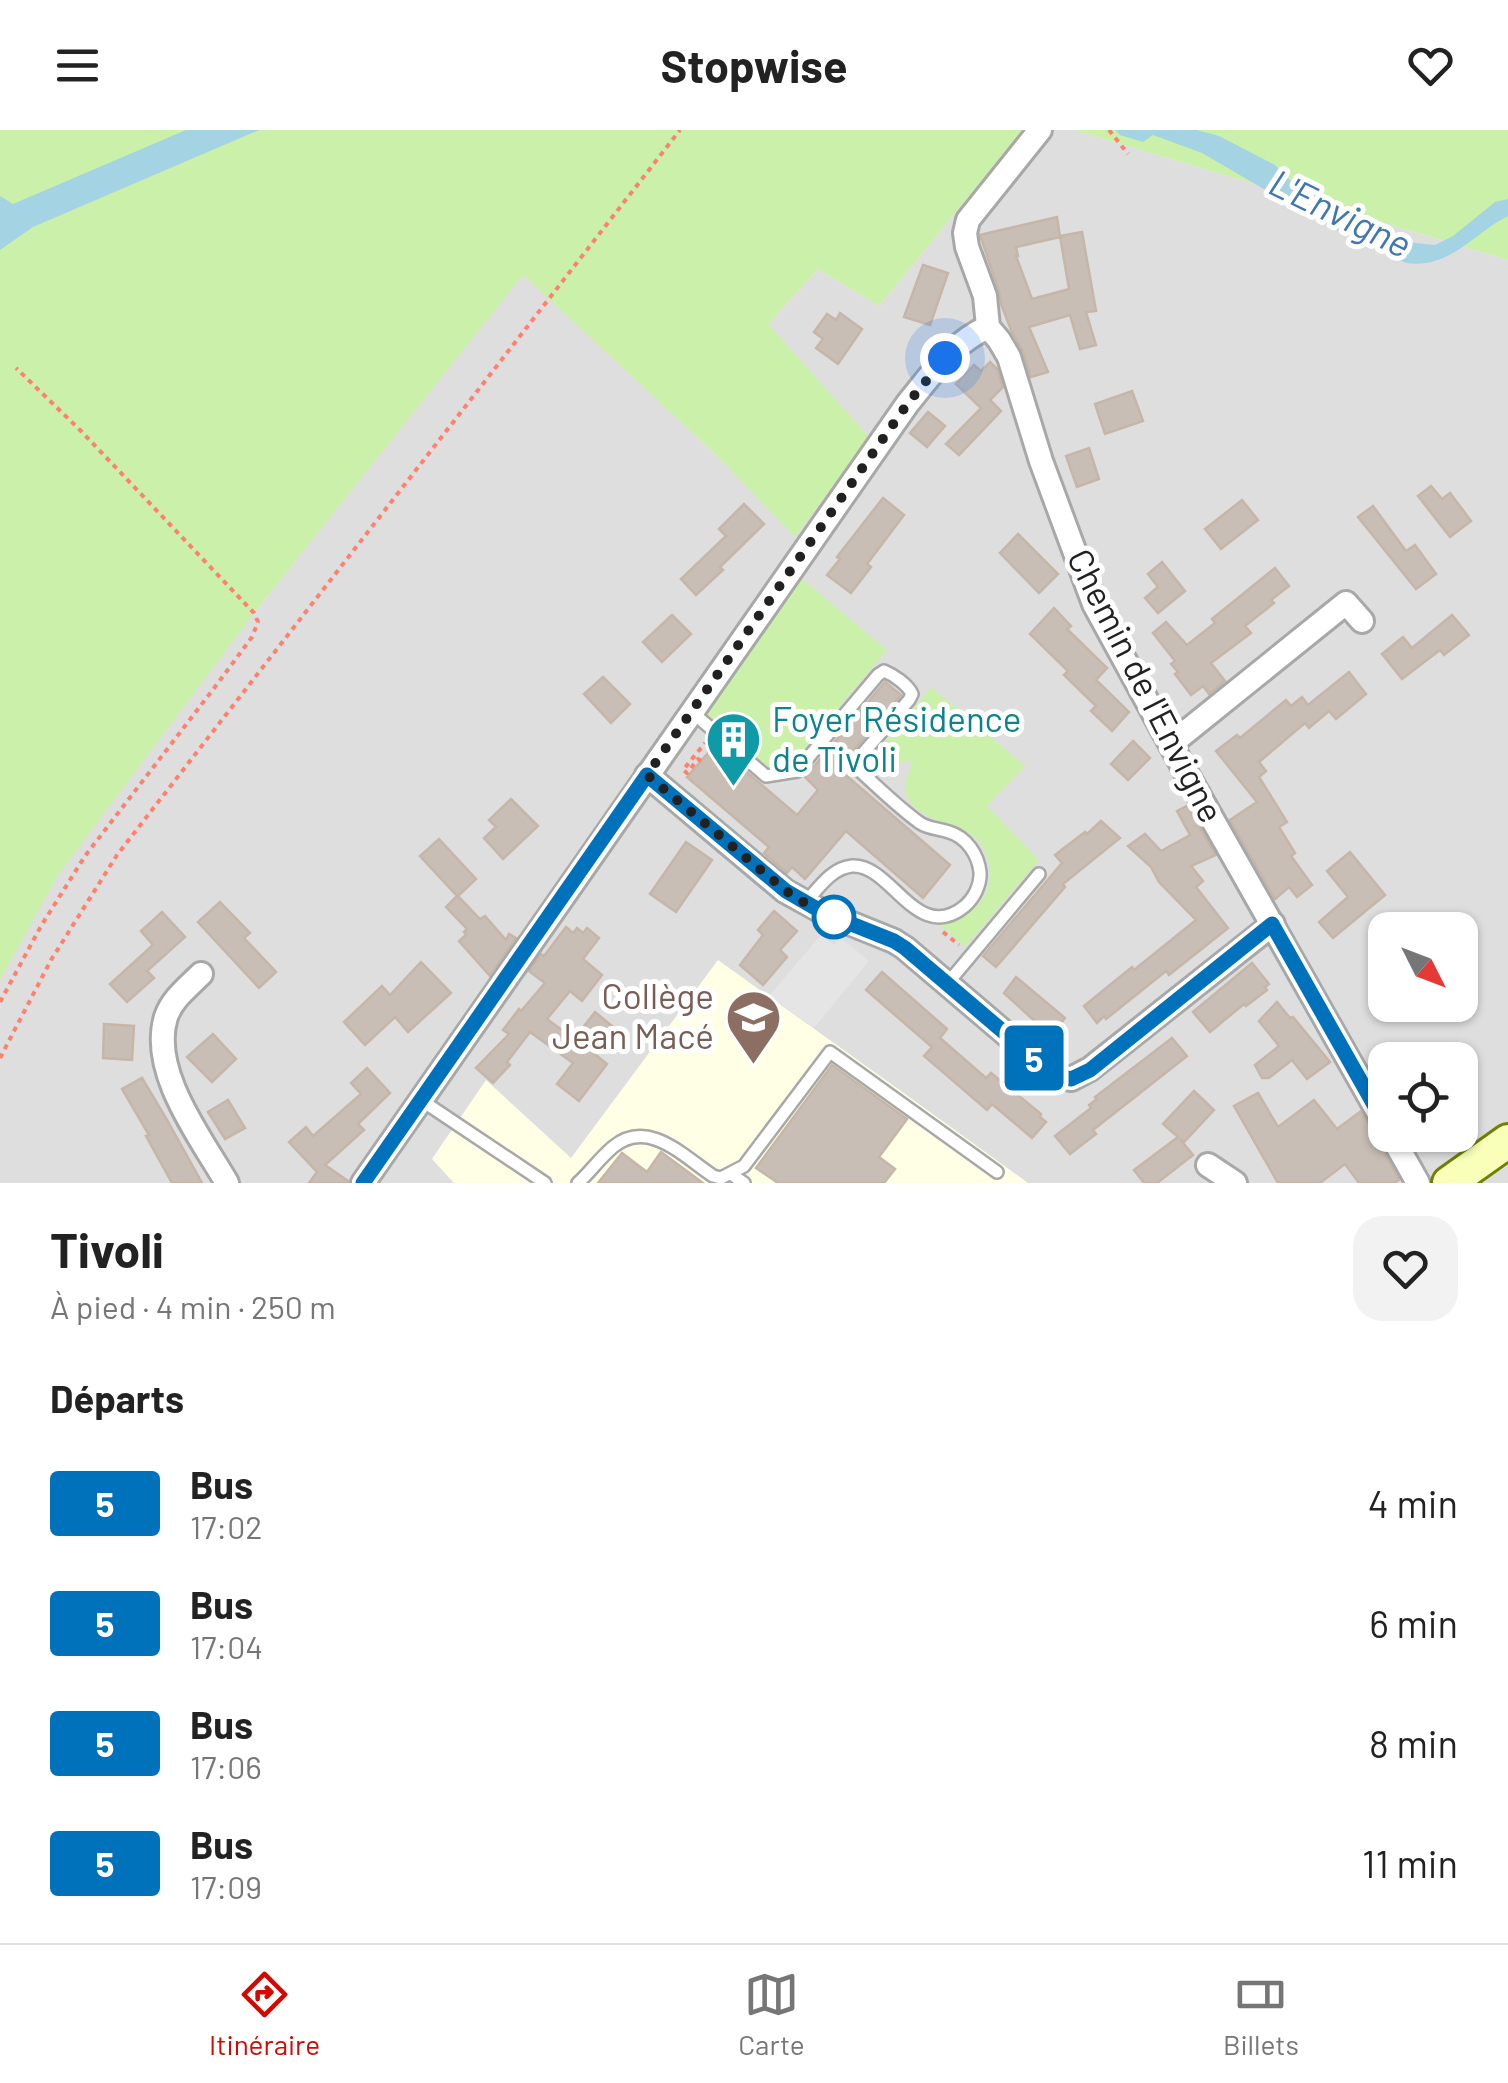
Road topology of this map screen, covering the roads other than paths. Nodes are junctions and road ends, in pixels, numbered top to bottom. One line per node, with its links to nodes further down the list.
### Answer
1 (1040, 130): 2 (street, Chemin de l'Envigne)
2 (988, 328): 4 (street); 5 (street, Chemin de l'Envigne)
3 (1362, 621): 5 (street)
4 (692, 712): 6 (street); 8 (lane)
5 (1170, 744): 9 (street, Chemin de l'Envigne)
6 (647, 775): 8 (street); 13 (street)
7 (1039, 874): 11 (lane)
8 (805, 903): 11 (street)
9 (1272, 924): 11 (street); 12 (street, Chemin de l'Envigne)
10 (201, 974): 19 (street)
11 (947, 984)
12 (1368, 1094)
13 (421, 1100): 20 (street); 21 (lane)
14 (1508, 1141): 26 (main road)
15 (1401, 1152): 25 (street)
16 (1208, 1165): 24 (street)
17 (997, 1172): 18 (lane)
18 (732, 1174): 22 (lane); 23 (lane)
19 (227, 1183)
20 (363, 1183)
21 (545, 1183)
22 (578, 1183)
23 (744, 1183)
24 (1234, 1183)
25 (1418, 1183)
26 (1449, 1183)

